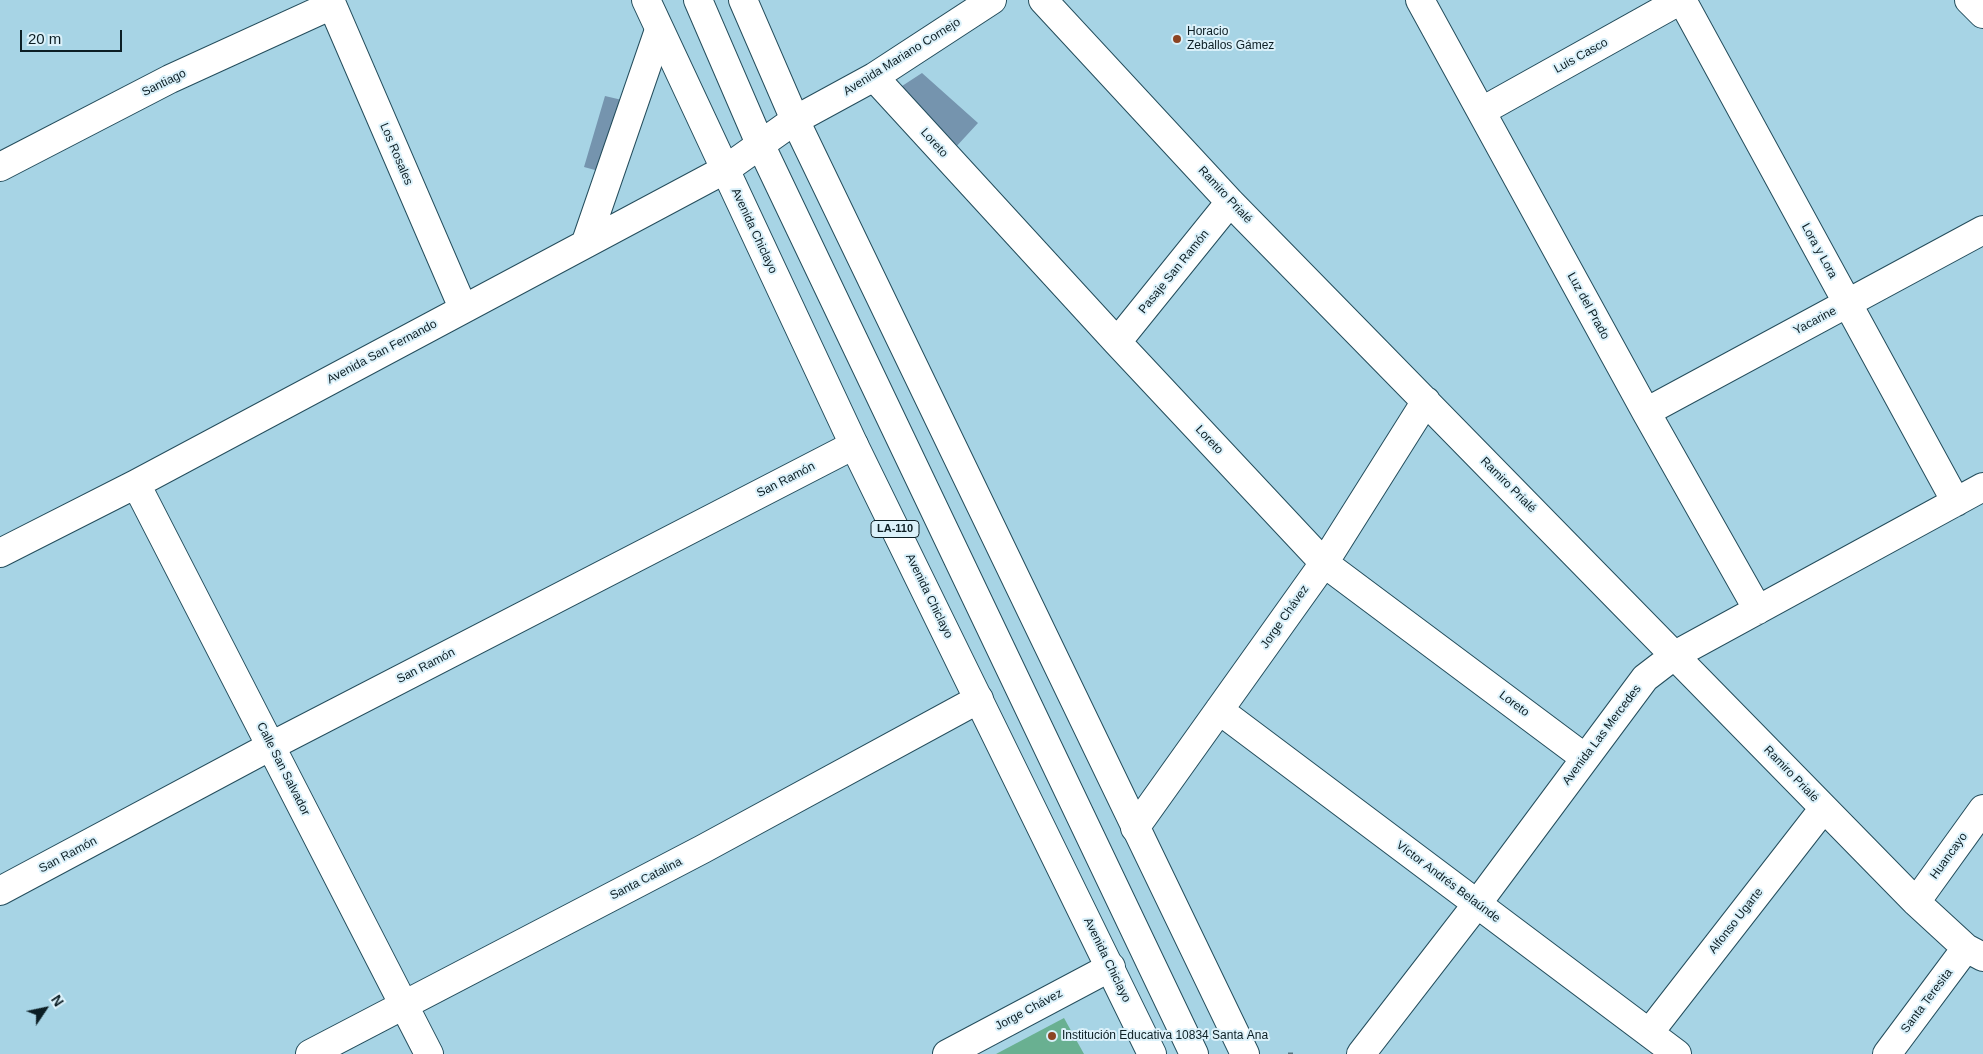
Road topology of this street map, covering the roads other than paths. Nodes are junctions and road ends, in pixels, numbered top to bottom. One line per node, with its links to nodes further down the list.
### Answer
1 (646, 0): 11 (street, Avenida Chiclayo / LA-110)
2 (698, 0): 15 (street)
3 (743, 0): 14 (street)
4 (992, 0): 12 (street, Avenida Mariano Cornejo)
5 (1043, 0): 18 (street, Ramiro Prialé)
6 (1420, 0): 13 (street, Luz del Prado)
7 (1681, 0): 13 (street, Luis Casco); 21 (street, Lora y Lora)
8 (1969, 0): 10 (street)
9 (331, 2): 16 (street, Santiago); 22 (street, Los Rosales)
10 (1983, 14)
11 (659, 30): 17 (street, Avenida Chiclayo / LA-110); 20 (street)
12 (874, 77): 14 (street, Avenida Mariano Cornejo); 23 (street, Loreto)
13 (1482, 112): 25 (street, Luz del Prado)
14 (795, 120): 15 (street, Avenida Mariano Cornejo); 40 (street)
15 (761, 146): 17 (street, Avenida San Fernando); 52 (street)
16 (0, 167)
17 (726, 169): 20 (street, Avenida San Fernando); 26 (street, Avenida Chiclayo / LA-110)
18 (1230, 202): 23 (street, Pasaje San Ramón); 24 (street, Ramiro Prialé)
19 (1983, 230): 21 (street, Yacarine)
20 (586, 242): 22 (street, Avenida San Fernando)
21 (1848, 303): 25 (street, Yacarine); 29 (street, Lora y Lora)
22 (463, 308): 27 (street, Avenida San Fernando)
23 (1117, 342): 31 (street, Loreto)
24 (1426, 401): 31 (street, Jorge Chávez); 33 (street, Ramiro Prialé)
25 (1646, 412): 32 (street, Luz del Prado)
26 (854, 445): 34 (street, Avenida Chiclayo / LA-110); 36 (street, San Ramón)
27 (136, 484): 30 (street, Avenida San Fernando); 36 (street, Calle San Salvador)
28 (1983, 487): 29 (street, Avenida Las Mercedes)
29 (1956, 502): 32 (street, Avenida Las Mercedes)
30 (0, 553)
31 (1324, 562): 35 (street, Jorge Chávez); 37 (street, Loreto)
32 (1758, 610): 33 (street, Avenida Las Mercedes)
33 (1675, 655): 37 (street, Avenida Las Mercedes); 38 (street, Ramiro Prialé)
34 (979, 699): 45 (street, Avenida Chiclayo / LA-110); 46 (street, Santa Catalina)
35 (1219, 710): 40 (street, Jorge Chávez); 43 (street, Víctor Andrés Belaúnde)
36 (271, 746): 41 (street, San Ramón); 46 (street, Calle San Salvador)
37 (1585, 758): 43 (street, Avenida Las Mercedes)
38 (1824, 808): 42 (street, Ramiro Prialé); 47 (street, Alfonso Ugarte)
39 (1983, 809): 42 (street, Huancayo)
40 (1135, 828): 53 (street)
41 (0, 891)
42 (1916, 902): 44 (street, Ramiro Prialé)
43 (1477, 904): 47 (street, Víctor Andrés Belaúnde); 54 (street, Avenida Las Mercedes)
44 (1975, 953): 56 (street, Santa Teresita)
45 (1111, 966): 50 (street, Jorge Chávez); 51 (street, Avenida Chiclayo / LA-110)
46 (403, 1004): 48 (street, Santa Catalina); 49 (street, Calle San Salvador)
47 (1649, 1033): 55 (street, Víctor Andrés Belaúnde)
48 (310, 1054)
49 (429, 1054)
50 (947, 1054)
51 (1152, 1054)
52 (1194, 1054)
53 (1245, 1054)
54 (1361, 1054)
55 (1677, 1054)
56 (1888, 1054)

